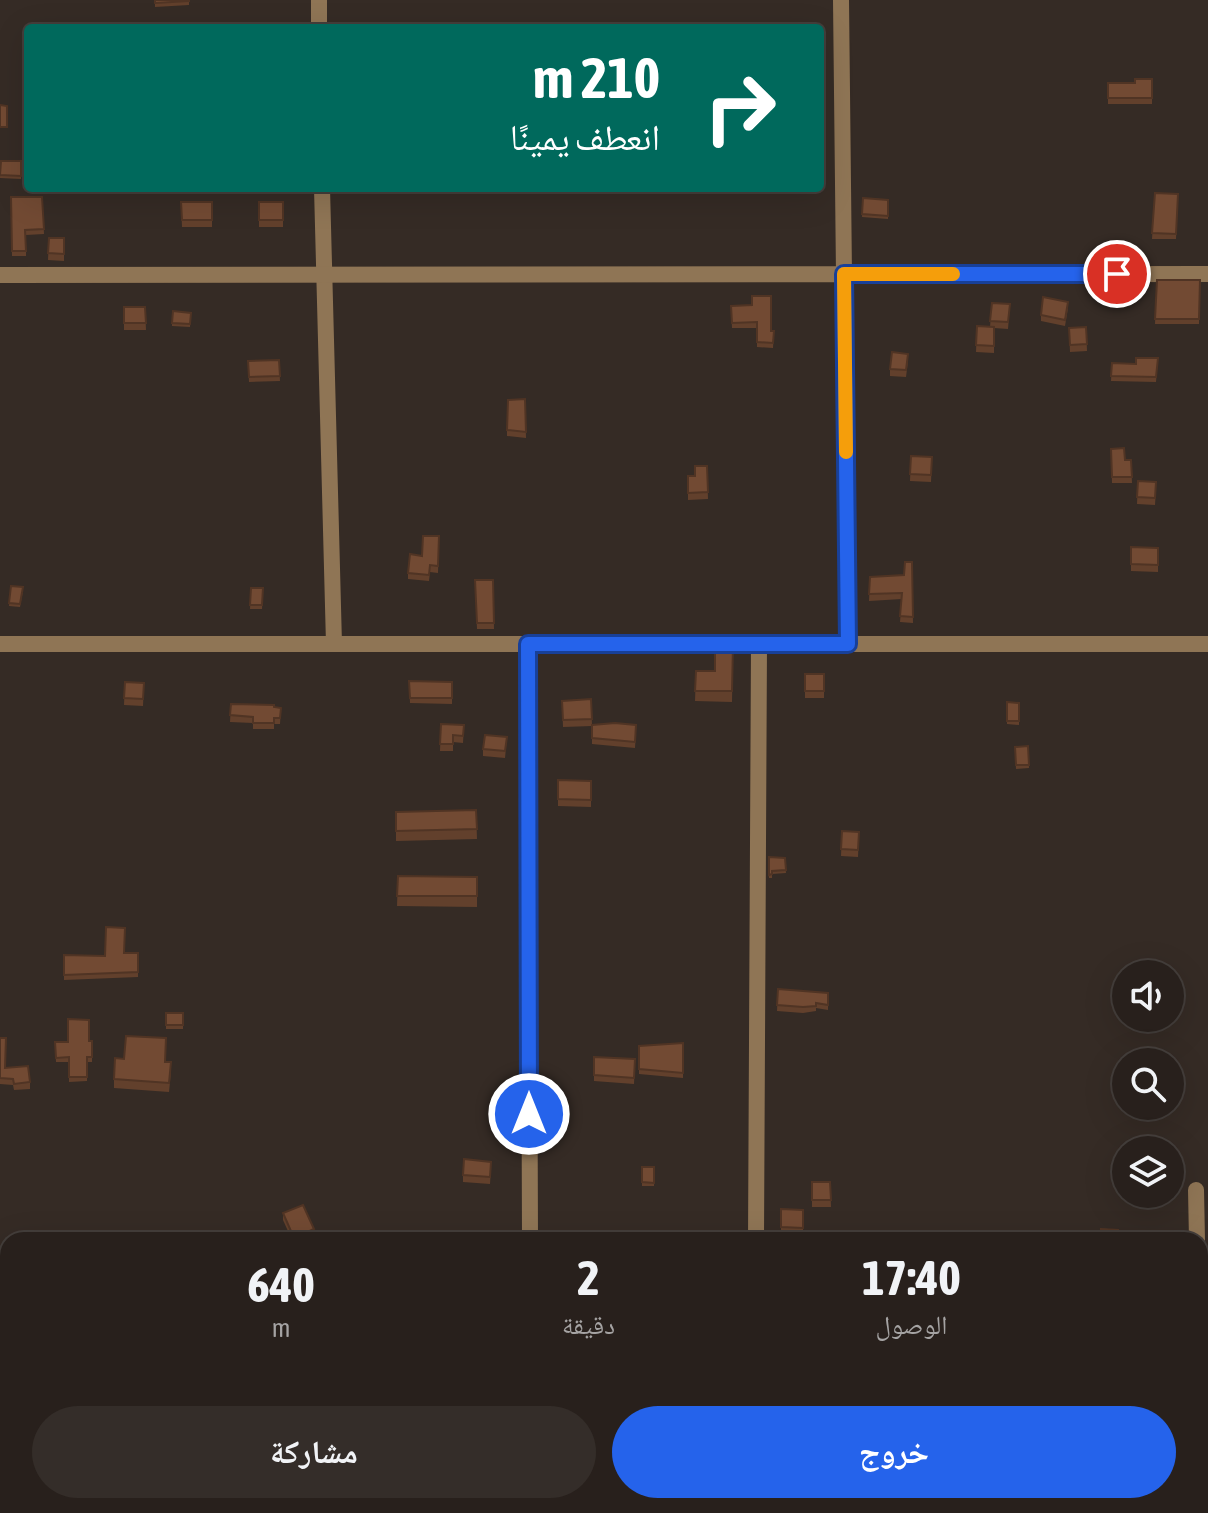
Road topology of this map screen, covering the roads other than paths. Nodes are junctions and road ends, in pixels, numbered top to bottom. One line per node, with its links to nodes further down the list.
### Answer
1 (319, 0): 3 (street)
2 (841, 0): 5 (street)
3 (319, 24)
4 (322, 192): 8 (street)
5 (844, 274): 6 (street); 8 (street); 13 (street)
6 (1208, 274)
7 (0, 275): 8 (street)
8 (323, 275): 10 (street)
9 (0, 644): 10 (street)
10 (334, 644): 11 (street)
11 (528, 644): 12 (street); 16 (street)
12 (759, 644): 13 (street); 17 (street)
13 (848, 644): 14 (street)
14 (1208, 644)
15 (1196, 1190): 18 (street)
16 (530, 1232)
17 (756, 1232)
18 (1197, 1232)

